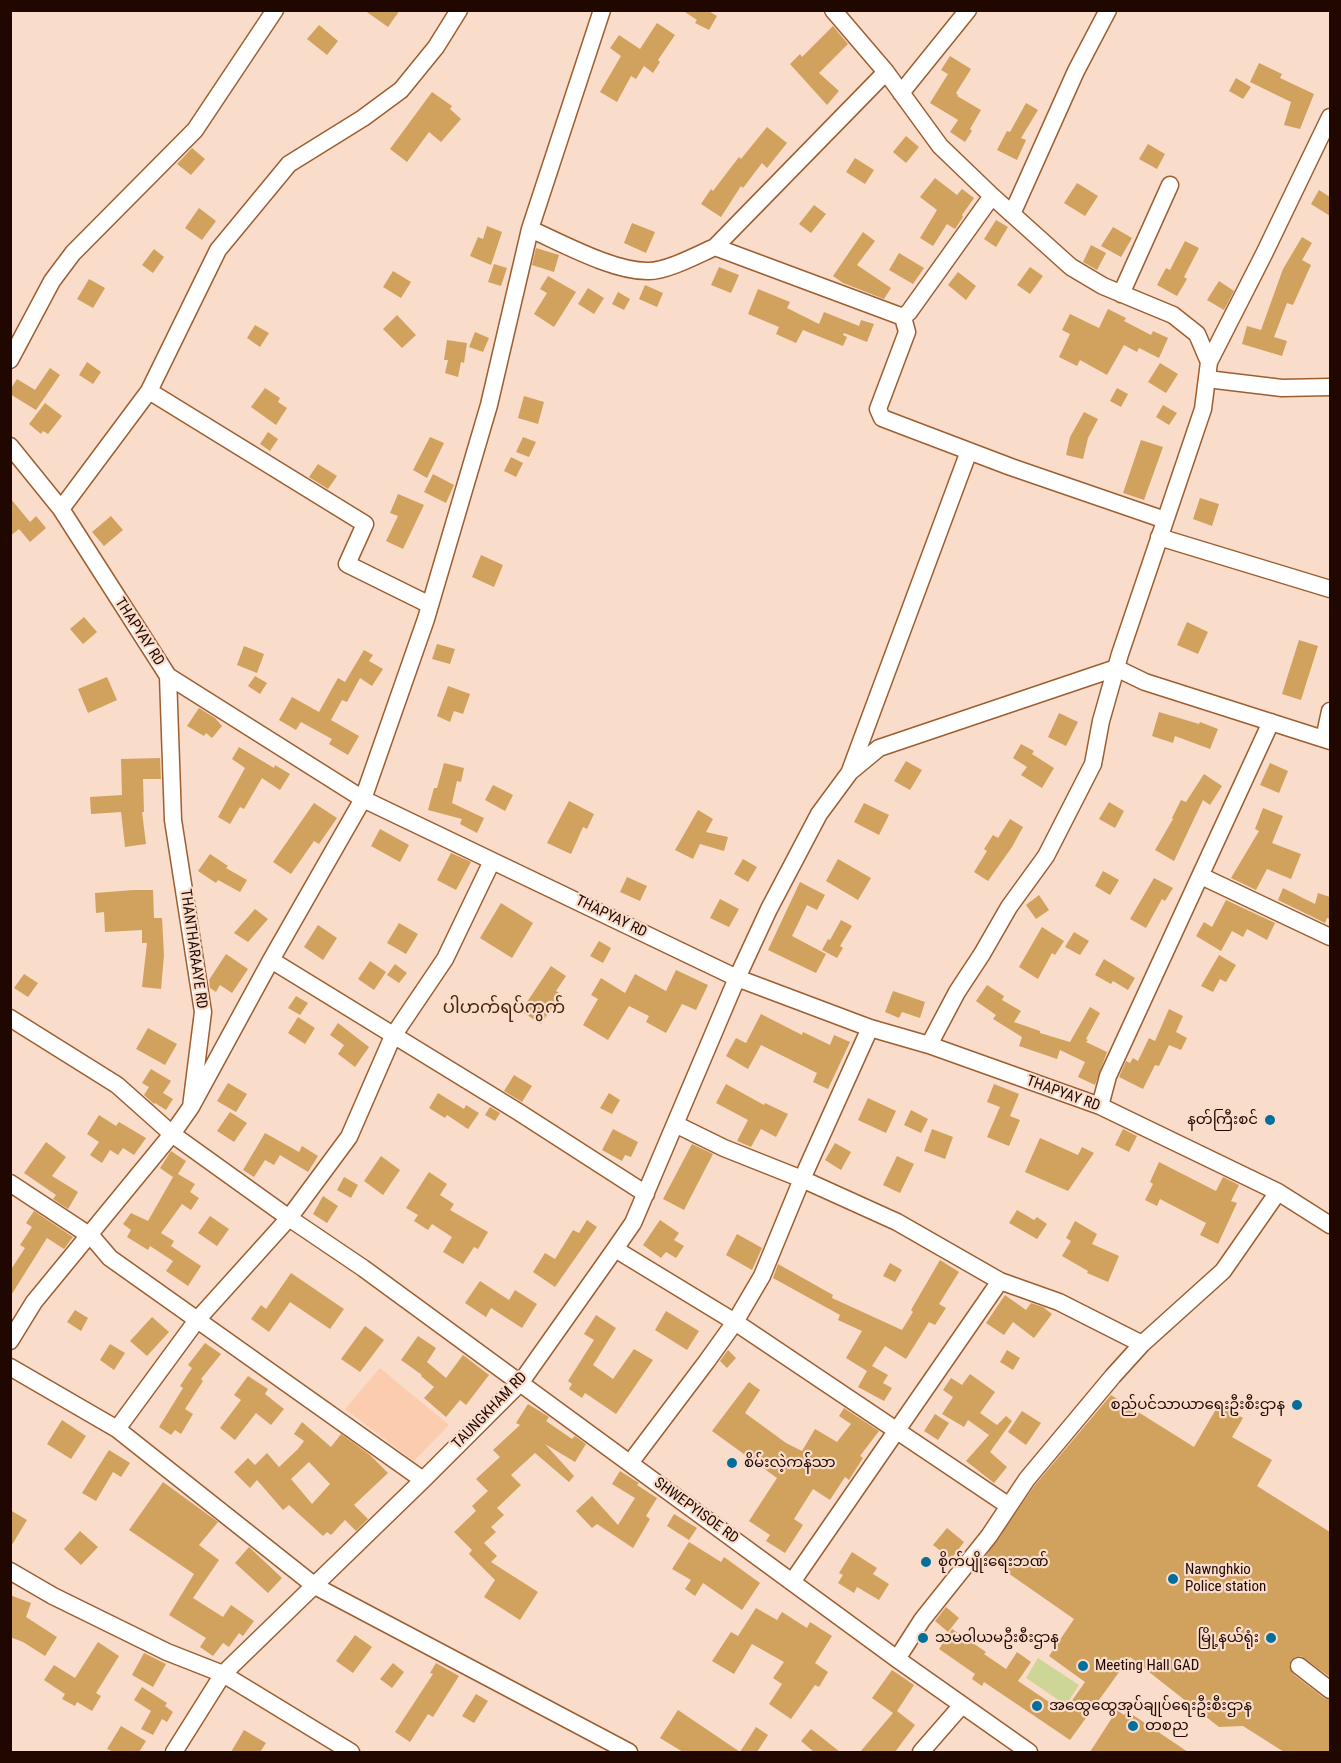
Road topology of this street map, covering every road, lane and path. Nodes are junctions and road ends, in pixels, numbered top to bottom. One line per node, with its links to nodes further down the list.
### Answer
1 (275, 10): 17 (street)
2 (459, 10): 21 (street)
3 (602, 10): 13 (street)
4 (833, 10): 7 (street)
5 (968, 10): 8 (street)
6 (1108, 10): 12 (street)
7 (886, 72): 8 (street); 14 (street)
8 (901, 93): 11 (street)
9 (1330, 117): 18 (street)
10 (1170, 185): 15 (street)
11 (992, 196): 12 (street); 16 (street)
12 (1012, 214): 15 (street)
13 (530, 229): 14 (street); 28 (street)
14 (715, 247): 16 (street)
15 (1121, 294): 18 (street)
16 (903, 318): 23 (street)
17 (10, 360)
18 (1209, 362): 19 (street)
19 (1207, 379): 20 (street); 25 (street)
20 (1330, 387)
21 (149, 391): 24 (street); 28 (street)
22 (10, 446): 24 (street, THAPYAY RD)
23 (969, 451): 25 (street); 34 (street)
24 (61, 509): 30 (street, THAPYAY RD)
25 (1166, 520): 26 (street)
26 (1159, 537): 27 (street); 29 (street)
27 (1330, 589)
28 (430, 605): 35 (street)
29 (1116, 668): 32 (street); 34 (street); 44 (street)
30 (168, 676): 35 (street, THAPYAY RD); 46 (street, THANTHARAAYE RD)
31 (1330, 711): 33 (street)
32 (1271, 722): 33 (street); 37 (street)
33 (1327, 740)
34 (850, 772): 40 (street, TAUNGKHAM RD)
35 (363, 799): 36 (street, THAPYAY RD); 39 (street)
36 (492, 861): 40 (street, THAPYAY RD); 43 (street)
37 (1201, 876): 38 (street); 45 (street)
38 (1330, 937)
39 (271, 960): 43 (street); 46 (street)
40 (738, 978): 42 (street, THAPYAY RD); 47 (street, TAUNGKHAM RD)
41 (10, 1018): 48 (street, SHWEPYISOE RD)
42 (870, 1028): 44 (street, THAPYAY RD); 49 (street)
43 (393, 1036): 52 (street); 53 (street)
44 (929, 1045): 45 (street, THAPYAY RD)
45 (1100, 1106): 51 (street, THAPYAY RD)
46 (190, 1107): 48 (street, THANTHARAAYE RD)
47 (675, 1124): 49 (street); 52 (street, TAUNGKHAM RD)
48 (172, 1134): 53 (street, SHWEPYISOE RD); 55 (street, THANTHARAAYE RD)
49 (802, 1179): 57 (street); 59 (street)
50 (10, 1183): 55 (street)
51 (1278, 1192): 54 (street, THAPYAY RD); 61 (street)
52 (646, 1194): 56 (street, TAUNGKHAM RD)
53 (289, 1218): 58 (street); 63 (street, SHWEPYISOE RD)
54 (1330, 1225)
55 (89, 1235): 58 (street); 60 (street, THANTHARAAYE RD)
56 (615, 1249): 59 (street); 63 (street, TAUNGKHAM RD)
57 (1000, 1281): 61 (street); 65 (street)
58 (197, 1320): 64 (street); 67 (street)
59 (735, 1322): 65 (street); 66 (street)
60 (10, 1341)
61 (1142, 1344): 68 (street)
62 (10, 1367): 64 (street)
63 (521, 1382): 66 (street, SHWEPYISOE RD); 67 (street, TAUNGKHAM RD)
64 (117, 1429): 71 (street)
65 (897, 1429): 68 (street); 70 (street)
66 (630, 1462): 70 (street, SHWEPYISOE RD)
67 (423, 1480): 71 (street, TAUNGKHAM RD)
68 (1009, 1506): 72 (street)
69 (10, 1571): 74 (street)
70 (792, 1582): 72 (street, SHWEPYISOE RD)
71 (315, 1586): 74 (street, TAUNGKHAM RD); 79 (street)
72 (897, 1659): 76 (street, SHWEPYISOE RD)
73 (1299, 1666): 75 (street)
74 (223, 1674): 77 (street, TAUNGKHAM RD); 78 (street)
75 (1330, 1690)
76 (962, 1705): 80 (street); 81 (street, SHWEPYISOE RD)
77 (174, 1752)
78 (351, 1752)
79 (629, 1752)
80 (921, 1752)
81 (1029, 1752)

